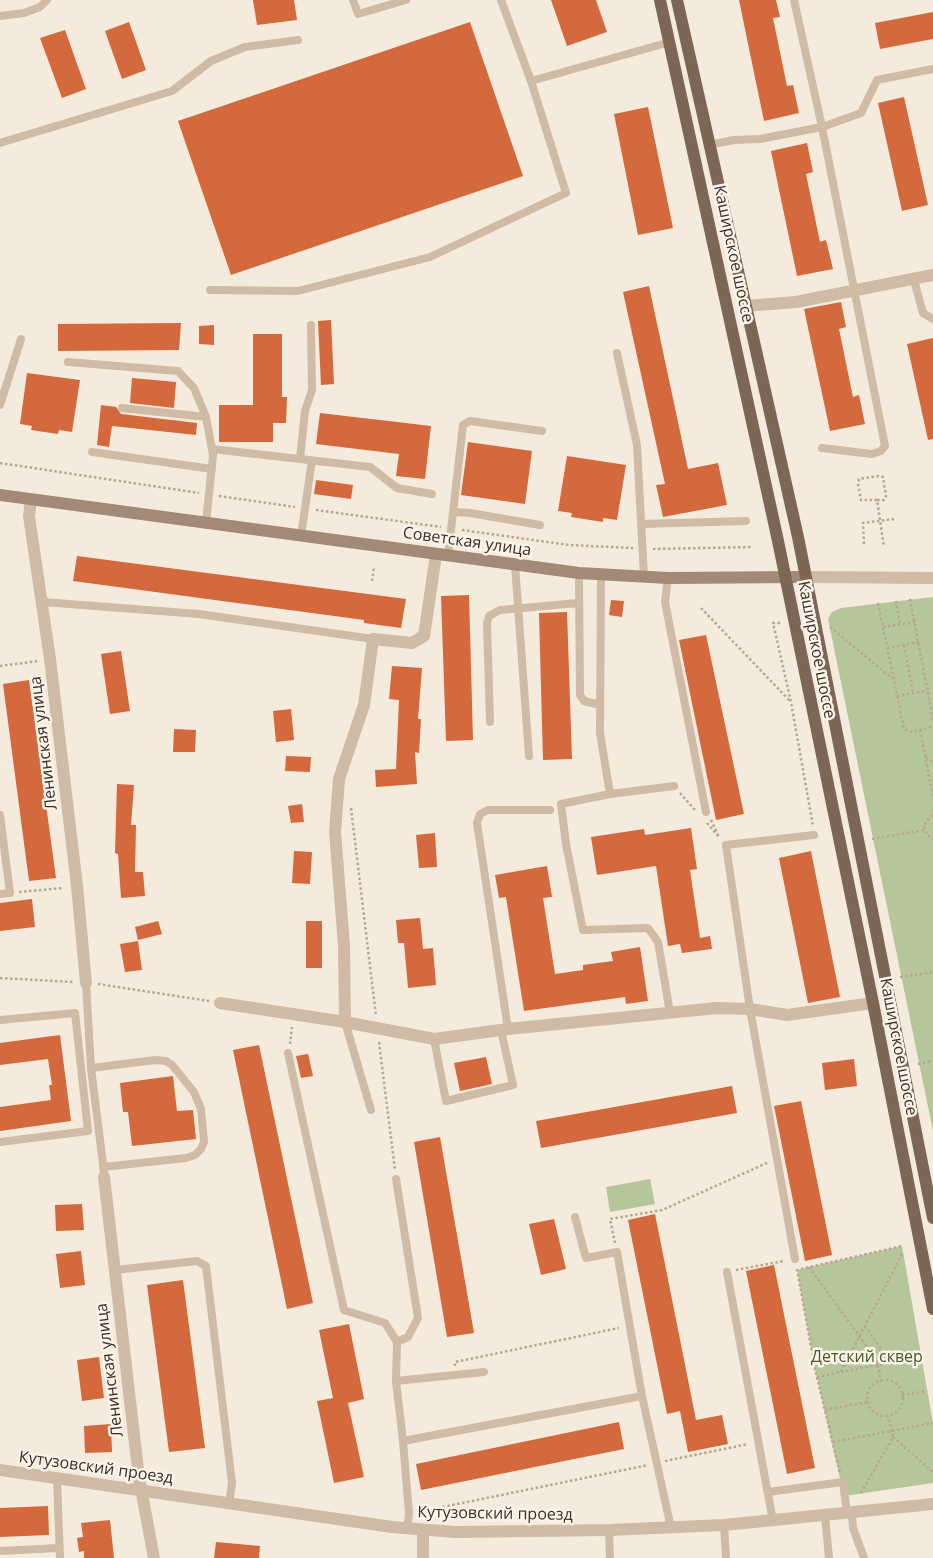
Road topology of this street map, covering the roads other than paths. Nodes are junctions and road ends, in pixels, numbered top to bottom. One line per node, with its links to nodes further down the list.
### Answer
1 (47, 0): 8 (lane)
2 (353, 0): 3 (lane)
3 (406, 0)
4 (501, 0): 12 (lane)
5 (660, 0): 10 (main road, Каширское шоссе)
6 (677, 0): 15 (main road, Каширское шоссе)
7 (794, 0): 13 (lane)
8 (0, 16)
9 (298, 40): 14 (lane)
10 (670, 42): 12 (lane); 52 (main road, Каширское шоссе)
11 (933, 69): 13 (lane)
12 (531, 81): 18 (lane)
13 (822, 127): 15 (lane); 19 (lane)
14 (0, 143)
15 (710, 145): 20 (main road, Каширское шоссе)
16 (933, 275): 17 (street)
17 (914, 280): 19 (street); 21 (lane)
18 (210, 290)
19 (855, 292): 20 (street); 30 (lane)
20 (745, 306): 49 (main road, Каширское шоссе)
21 (933, 319)
22 (311, 325): 33 (lane)
23 (21, 339): 26 (lane)
24 (617, 353): 42 (lane)
25 (68, 362): 28 (lane)
26 (0, 406)
27 (122, 408): 28 (lane)
28 (206, 417): 31 (lane)
29 (542, 431): 39 (lane)
30 (822, 448)
31 (212, 449): 33 (lane); 35 (lane)
32 (92, 452): 35 (lane)
33 (300, 459): 34 (lane)
34 (312, 460): 36 (lane); 44 (lane)
35 (212, 469): 41 (lane)
36 (432, 494)
37 (0, 495): 38 (main road, Советская улица)
38 (31, 500): 41 (main road, Советская улица); 54 (street, Ленинская улица)
39 (454, 512): 43 (lane); 45 (lane)
40 (746, 521): 42 (lane)
41 (206, 523): 44 (main road, Советская улица)
42 (642, 524): 50 (lane)
43 (540, 525)
44 (302, 536): 45 (main road, Советская улица)
45 (442, 555): 46 (main road, Советская улица); 57 (street)
46 (515, 565): 47 (main road, Советская улица); 56 (lane)
47 (579, 573): 48 (main road, Советская улица); 55 (lane)
48 (600, 575): 50 (main road, Советская улица); 58 (lane)
49 (805, 577): 52 (main road, Советская улица); 53 (street, Советская улица); 84 (main road, Каширское шоссе)
50 (644, 578): 51 (main road, Советская улица)
51 (668, 578): 52 (main road, Советская улица); 64 (lane)
52 (785, 578): 70 (main road, Каширское шоссе)
53 (933, 578)
54 (42, 602): 57 (lane); 68 (street, Ленинская улица)
55 (578, 603): 56 (lane); 58 (lane)
56 (518, 608): 59 (lane); 60 (lane)
57 (373, 639): 74 (street)
58 (600, 705): 62 (lane)
59 (490, 722)
60 (529, 756)
61 (674, 786): 62 (lane)
62 (610, 794): 72 (lane)
63 (550, 810): 75 (lane)
64 (706, 812)
65 (0, 815): 67 (lane)
66 (814, 835): 71 (lane)
67 (0, 894)
68 (86, 983): 78 (lane)
69 (220, 1003): 74 (street)
70 (873, 1003): 71 (street); 88 (main road, Каширское шоссе)
71 (750, 1009): 72 (street); 85 (lane)
72 (670, 1013): 75 (street)
73 (0, 1020): 80 (lane)
74 (345, 1022): 76 (street); 79 (lane)
75 (504, 1029): 76 (street); 76 (lane)
76 (434, 1039)
77 (288, 1053): 89 (lane)
78 (91, 1068): 81 (lane); 81 (lane)
79 (371, 1110)
80 (0, 1142)
81 (104, 1172): 86 (street, Ленинская улица)
82 (396, 1179): 89 (lane)
83 (575, 1217): 92 (lane)
84 (933, 1218)
85 (795, 1259)
86 (115, 1270): 96 (street, Ленинская улица); 98 (lane)
87 (727, 1272): 97 (lane)
88 (933, 1309)
89 (397, 1342): 91 (lane)
90 (484, 1372): 91 (lane)
91 (396, 1381): 93 (lane)
92 (642, 1396): 93 (lane); 104 (lane)
93 (402, 1442): 105 (lane)
94 (0, 1470): 95 (street, Кутузовский проезд)
95 (57, 1479): 96 (street, Кутузовский проезд); 108 (lane)
96 (142, 1491): 98 (street, Кутузовский проезд); 111 (street, Ленинская улица)
97 (768, 1492): 100 (lane); 102 (lane)
98 (229, 1504): 105 (street, Кутузовский проезд)
99 (933, 1504): 100 (street, Кутузовский проезд)
100 (849, 1514): 101 (street, Кутузовский проезд); 116 (lane)
101 (825, 1516): 102 (street, Кутузовский проезд); 115 (lane)
102 (774, 1521): 103 (street, Кутузовский проезд)
103 (724, 1525): 104 (street, Кутузовский проезд); 114 (lane)
104 (671, 1528): 107 (street, Кутузовский проезд)
105 (407, 1529): 106 (street, Кутузовский проезд)
106 (423, 1530): 107 (street, Кутузовский проезд); 112 (street)
107 (609, 1530): 113 (lane)
108 (58, 1548): 109 (lane); 110 (lane)
109 (0, 1552)
110 (60, 1558)
111 (154, 1558)
112 (423, 1558)
113 (610, 1558)
114 (726, 1558)
115 (829, 1558)
116 (864, 1558)

